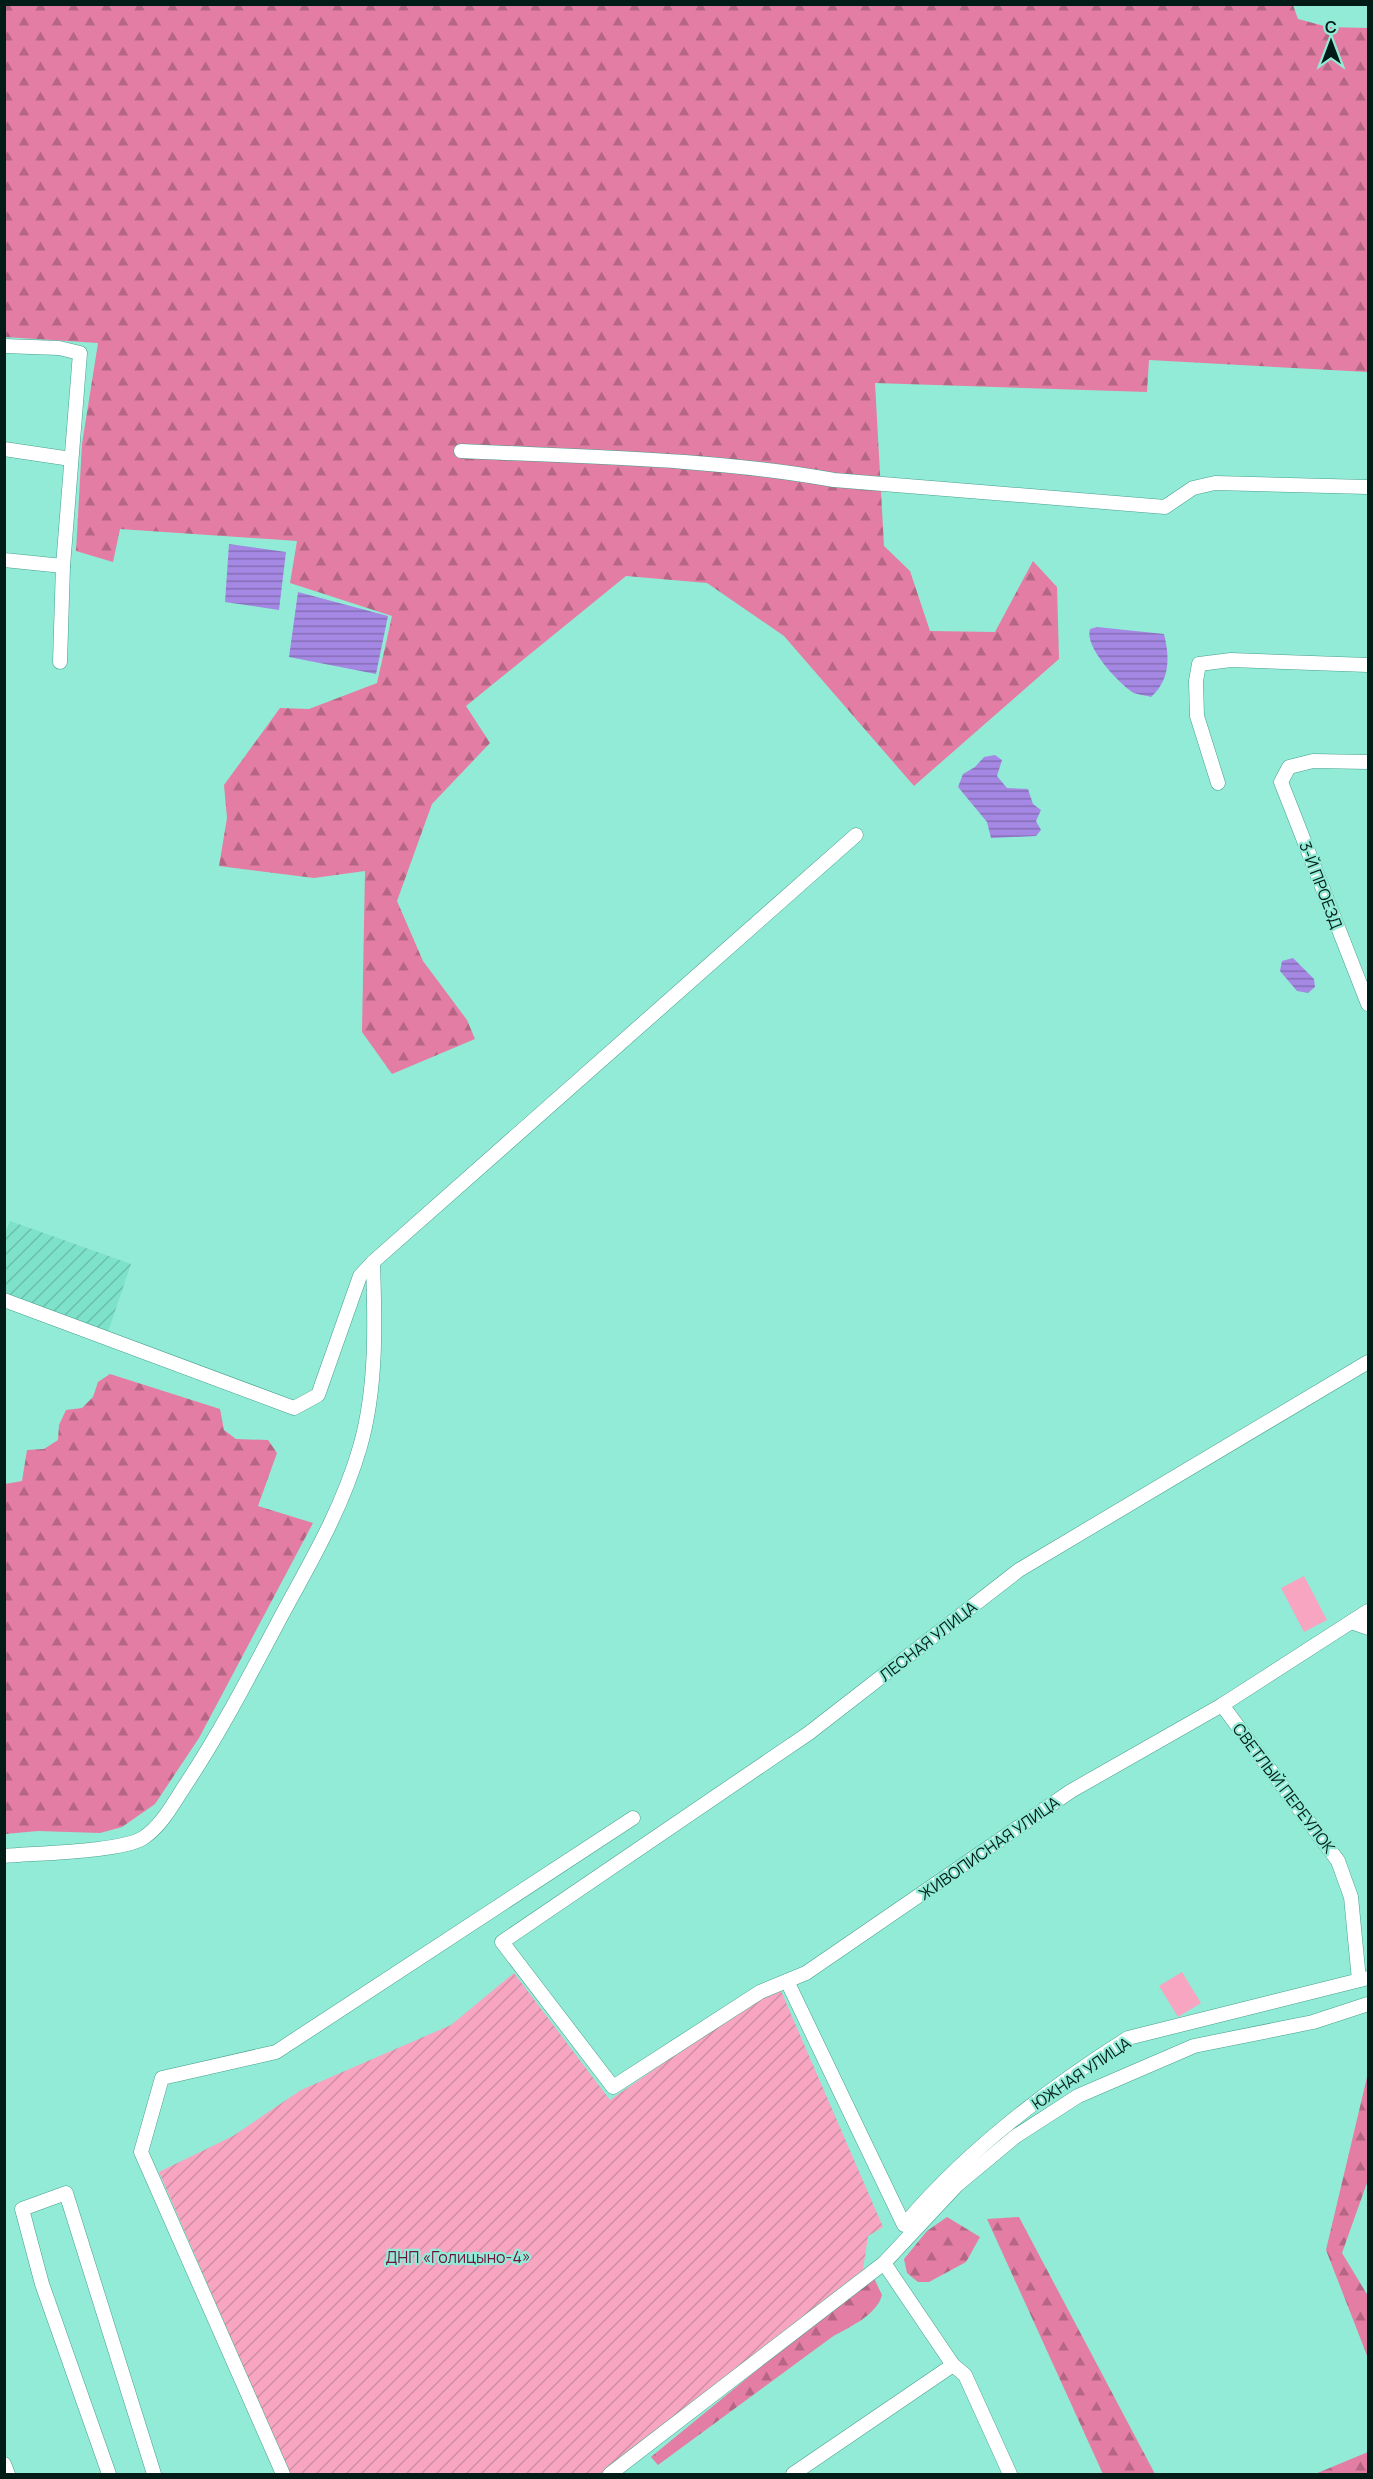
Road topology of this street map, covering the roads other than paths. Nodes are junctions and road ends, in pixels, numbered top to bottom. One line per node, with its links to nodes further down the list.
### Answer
1 (4, 346): 4 (street)
2 (4, 449): 4 (street)
3 (461, 451): 5 (street)
4 (71, 459): 7 (street)
5 (1368, 487)
6 (4, 561): 7 (street)
7 (63, 566): 8 (street)
8 (60, 662)
9 (1368, 665): 11 (street)
10 (1368, 762): 13 (street, 3-Й ПРОЕЗД)
11 (1218, 783)
12 (856, 835): 14 (street)
13 (1368, 1004)
14 (373, 1262): 15 (street); 22 (street)
15 (4, 1300)
16 (1368, 1362): 26 (street, ЛЕСНАЯ УЛИЦА)
17 (1368, 1611): 18 (street, ЖИВОПИСНАЯ УЛИЦА)
18 (1351, 1622): 19 (street); 20 (street, ЖИВОПИСНАЯ УЛИЦА)
19 (1368, 1628)
20 (1222, 1705): 23 (street, СВЕТЛЫЙ ПЕРЕУЛОК); 24 (street, ЖИВОПИСНАЯ УЛИЦА)
21 (633, 1818): 33 (street)
22 (4, 1856)
23 (1364, 1979): 24 (street, ЮЖНАЯ УЛИЦА)
24 (787, 1981): 26 (street, ЖИВОПИСНАЯ УЛИЦА)
25 (1368, 2004): 27 (street)
26 (613, 2088)
27 (884, 2263): 28 (street); 34 (street)
28 (953, 2365): 35 (street); 36 (street)
29 (4, 2464): 30 (street)
30 (8, 2475)
31 (109, 2475): 32 (street)
32 (154, 2475)
33 (283, 2475)
34 (610, 2475)
35 (793, 2475)
36 (1010, 2475)

